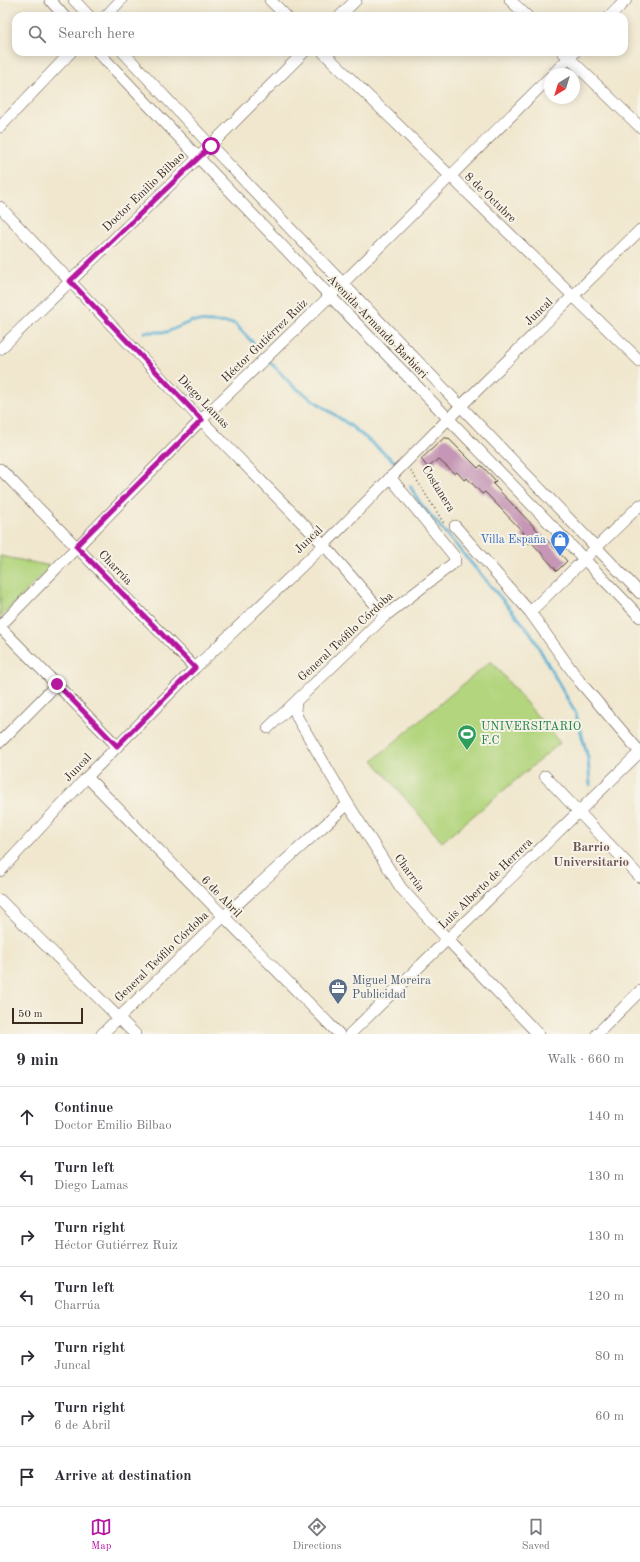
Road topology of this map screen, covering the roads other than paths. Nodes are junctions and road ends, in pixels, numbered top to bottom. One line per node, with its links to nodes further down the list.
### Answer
1 (50, 0): 8 (street)
2 (74, 0): 9 (street)
3 (121, 0): 10 (street)
4 (270, 0): 11 (street)
5 (356, 0): 12 (street)
6 (510, 0): 13 (street)
7 (626, 0): 14 (street)
8 (60, 12)
9 (85, 12)
10 (110, 12)
11 (282, 12)
12 (344, 12)
13 (523, 12)
14 (614, 12)
15 (67, 56): 24 (street)
16 (102, 56): 27 (street, Avenida Armando Barbieri)
17 (127, 56): 26 (street, Avenida Armando Barbieri)
18 (300, 56): 26 (street, Doctor Emilio Bilbao)
19 (327, 56): 28 (street, 8 de Octubre)
20 (567, 56): 22 (street)
21 (571, 56): 25 (street)
22 (558, 68)
23 (544, 83): 28 (street, Héctor Gutiérrez Ruiz)
24 (0, 127)
25 (640, 127)
26 (211, 146): 27 (street, Doctor Emilio Bilbao); 32 (street, Avenida Armando Barbieri)
27 (198, 158): 31 (street, Doctor Emilio Bilbao); 33 (street, Avenida Armando Barbieri)
28 (449, 177): 32 (street, Héctor Gutiérrez Ruiz); 34 (street, 8 de Octubre)
29 (0, 207): 31 (street, Diego Lamas)
30 (640, 230): 34 (street, Juncal)
31 (70, 281): 35 (street, Doctor Emilio Bilbao); 39 (street, Diego Lamas)
32 (344, 282): 33 (street, Héctor Gutiérrez Ruiz); 37 (street, Avenida Armando Barbieri)
33 (330, 296): 38 (street, Avenida Armando Barbieri); 39 (street, Héctor Gutiérrez Ruiz)
34 (574, 296): 36 (street, 8 de Octubre); 37 (street, Juncal)
35 (0, 349)
36 (640, 361)
37 (461, 406): 38 (street, Juncal); 46 (street, Avenida Armando Barbieri)
38 (448, 418): 41 (street, Juncal); 47 (street, Avenida Armando Barbieri)
39 (202, 420): 44 (street, Diego Lamas); 45 (street, Héctor Gutiérrez Ruiz)
40 (0, 469): 45 (street, Charrúa)
41 (390, 477): 44 (street, Juncal); 50 (street, General Teófilo Córdoba)
42 (640, 505): 46 (street)
43 (455, 526): 49 (street, Costanera)
44 (324, 544): 50 (street, Diego Lamas); 53 (street, Juncal)
45 (76, 546): 52 (street, Héctor Gutiérrez Ruiz); 53 (street, Charrúa)
46 (597, 548): 47 (street); 48 (street, Avenida Armando Barbieri)
47 (585, 560): 49 (street); 51 (street, Avenida Armando Barbieri)
48 (640, 593)
49 (530, 612): 59 (street, Costanera)
50 (385, 616): 55 (street, General Teófilo Córdoba)
51 (640, 617)
52 (0, 627): 54 (street)
53 (195, 668): 58 (street, Juncal)
54 (57, 684): 57 (street); 58 (street)
55 (296, 702): 56 (street, General Teófilo Córdoba); 62 (street, Charrúa)
56 (268, 728)
57 (0, 742)
58 (117, 746): 61 (street, Juncal)
59 (640, 752): 63 (street, Luis Alberto de Herrera)
60 (545, 776): 63 (street)
61 (87, 777): 64 (street, Juncal); 67 (street, 6 de Abril)
62 (348, 804): 67 (street, General Teófilo Córdoba); 68 (street, Charrúa)
63 (578, 812): 65 (street); 68 (street, Luis Alberto de Herrera)
64 (0, 871)
65 (640, 877)
66 (0, 900): 70 (street)
67 (223, 917): 70 (street, General Teófilo Córdoba); 73 (street, 6 de Abril)
68 (448, 940): 74 (street, Luis Alberto de Herrera); 75 (street, Charrúa)
69 (640, 991): 76 (street)
70 (118, 1018): 71 (street, General Teófilo Córdoba); 72 (street)
71 (102, 1034)
72 (135, 1034)
73 (339, 1034)
74 (350, 1034)
75 (538, 1034)
76 (596, 1034)

